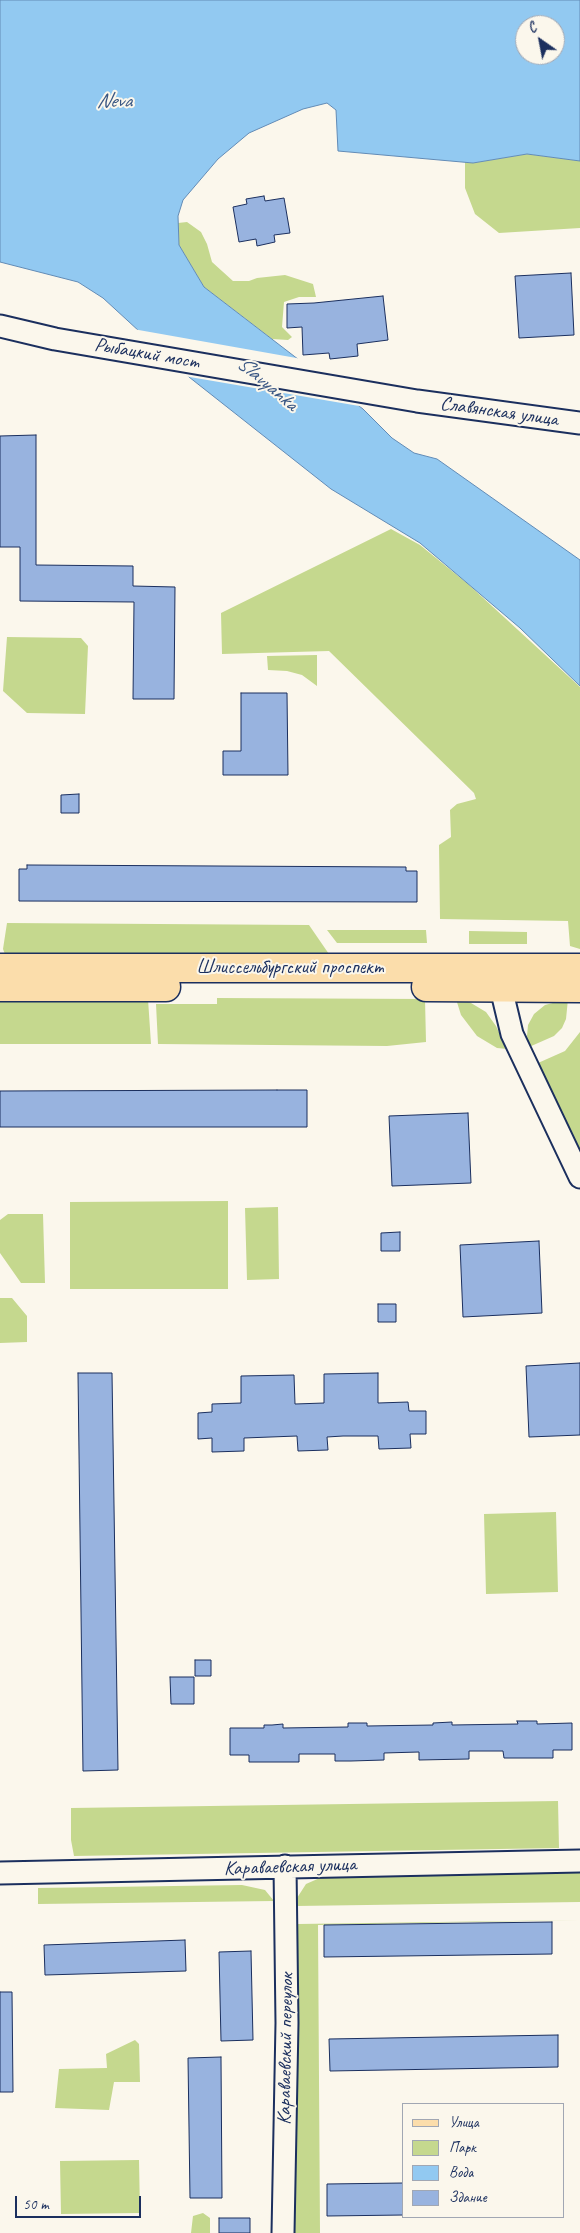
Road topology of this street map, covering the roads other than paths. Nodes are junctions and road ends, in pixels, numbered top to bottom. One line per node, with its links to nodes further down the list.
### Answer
1 (0, 326): 2 (street, Рыбацкий мост)
2 (417, 401): 3 (street, Славянская улица)
3 (580, 423)
4 (0, 968): 6 (main road, Шлиссельбургский проспект)
5 (580, 968): 6 (main road, Шлиссельбургский проспект)
6 (501, 978): 7 (main road, Шлиссельбургский проспект); 8 (main road, Шлиссельбургский проспект); 9 (street)
7 (0, 987)
8 (580, 988)
9 (580, 1176)
10 (580, 1861): 11 (street, Караваевская улица)
11 (286, 1866): 12 (street, Караваевская улица); 13 (street, Караваевский переулок)
12 (0, 1873)
13 (283, 2233)

